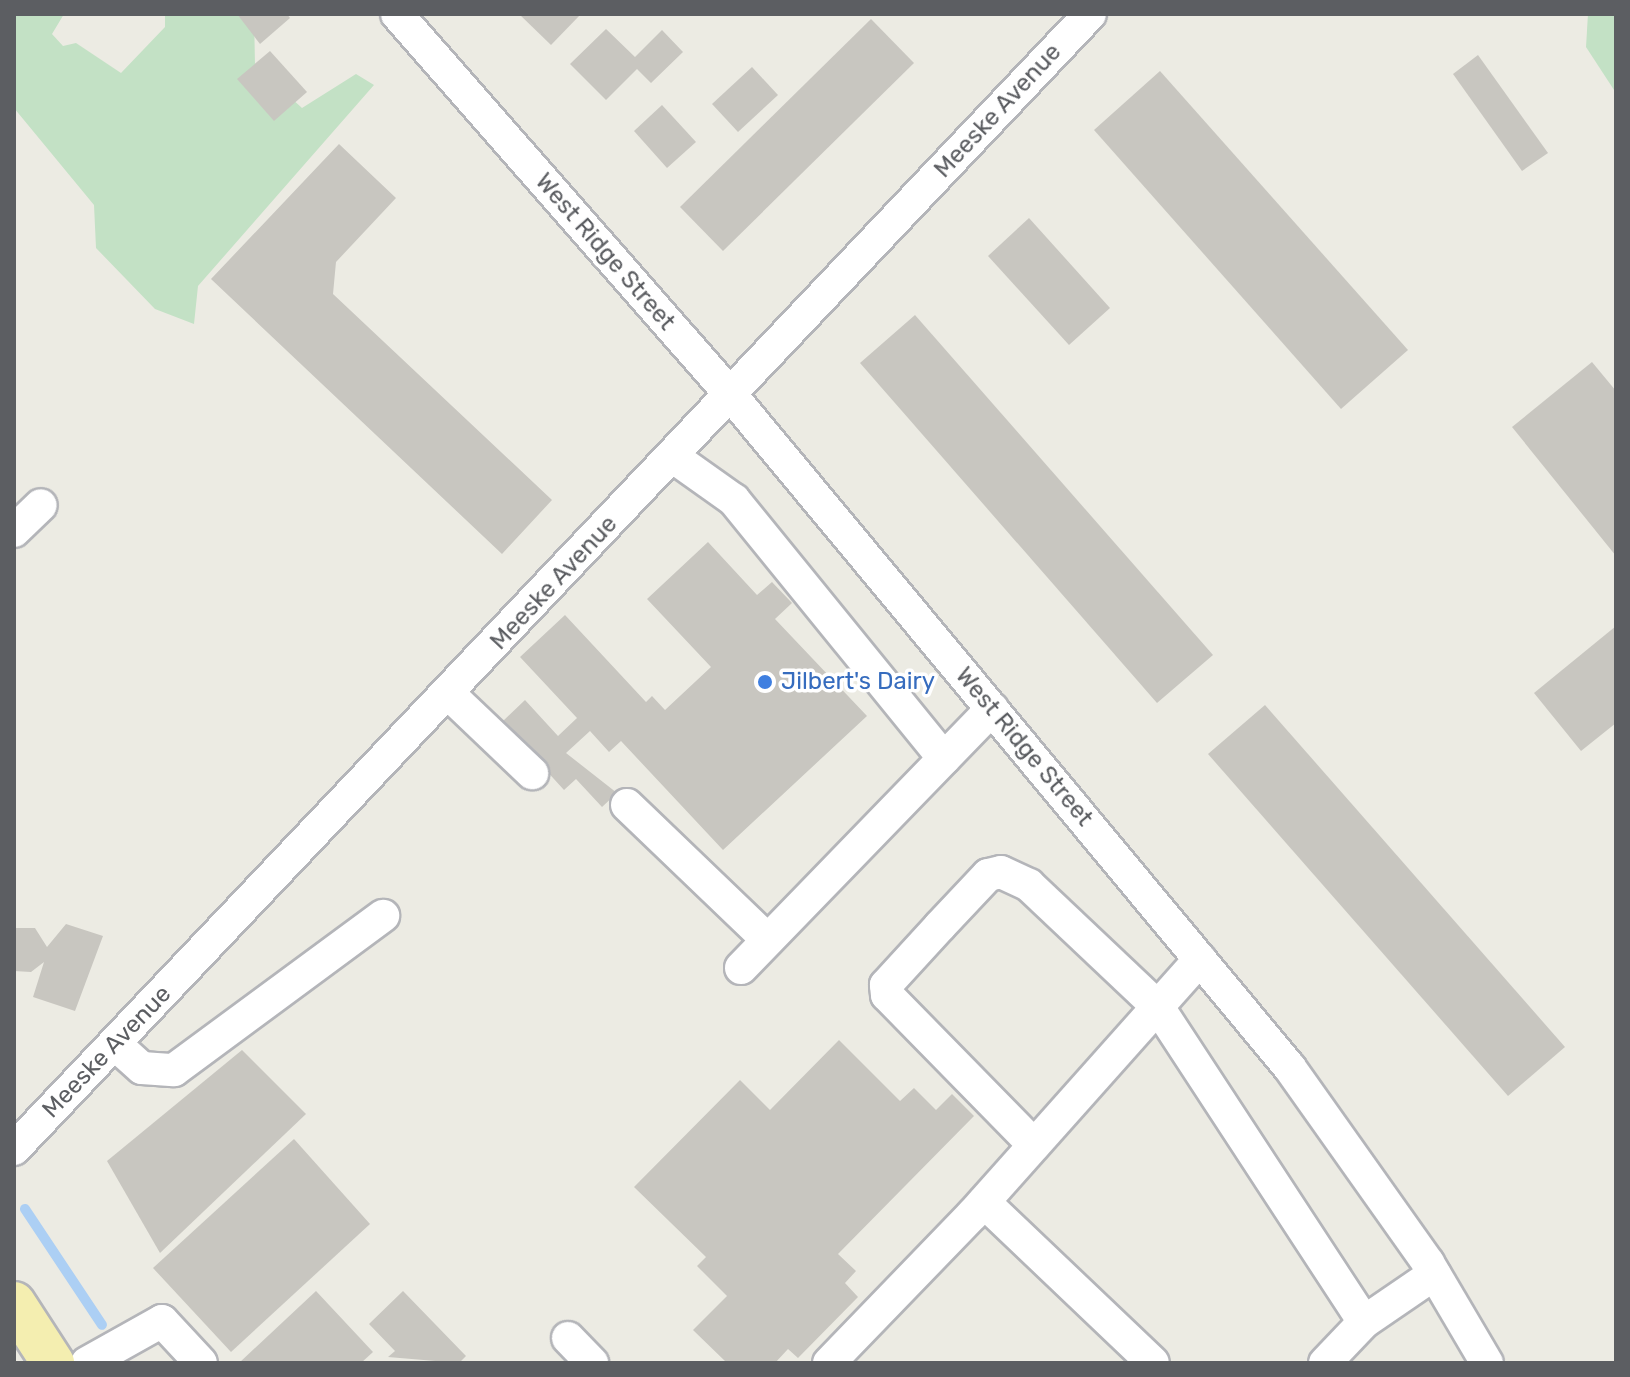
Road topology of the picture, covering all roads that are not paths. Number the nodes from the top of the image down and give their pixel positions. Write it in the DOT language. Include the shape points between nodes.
graph roads {
  1 [pos="397,14"];
  2 [pos="1090,14"];
  3 [pos="730,394"];
  4 [pos="672,456"];
  5 [pos="41,505"];
  6 [pos="14,531"];
  7 [pos="449,694"];
  8 [pos="992,709"];
  9 [pos="944,758"];
  10 [pos="532,773"];
  11 [pos="627,805"];
  12 [pos="383,916"];
  13 [pos="768,940"];
  14 [pos="1200,959"];
  15 [pos="741,968"];
  16 [pos="1158,1007"];
  17 [pos="115,1044"];
  18 [pos="1034,1145"];
  19 [pos="14,1149"];
  20 [pos="984,1202"];
  21 [pos="1434,1274"];
  22 [pos="14,1303"];
  23 [pos="1364,1322"];
  24 [pos="14,1335"];
  25 [pos="568,1338"];
  26 [pos="46,1363"];
  27 [pos="53,1363"];
  28 [pos="87,1363"];
  29 [pos="201,1363"];
  30 [pos="592,1363"];
  31 [pos="829,1363"];
  32 [pos="1153,1363"];
  33 [pos="1325,1363"];
  34 [pos="1487,1363"];
  1 -- 3 [label="street, West Ridge Street"];
  2 -- 3 [label="street, Meeske Avenue"];
  3 -- 4 [label="street, Meeske Avenue"];
  3 -- 8 [label="street, West Ridge Street"];
  4 -- 7 [label="street, Meeske Avenue"];
  4 -- 9 [label="street" via="734,500"];
  5 -- 6 [label="street"];
  7 -- 10 [label="street"];
  7 -- 17 [label="street, Meeske Avenue"];
  8 -- 9 [label="street"];
  8 -- 14 [label="street, West Ridge Street"];
  9 -- 13 [label="street"];
  11 -- 13 [label="street"];
  12 -- 17 [label="street" via="174,1070 142,1068"];
  13 -- 15 [label="street"];
  14 -- 16 [label="street"];
  14 -- 21 [label="street, West Ridge Street" via="1290,1068"];
  16 -- 18 [label="street"];
  16 -- 18 [label="street" via="1014,873 988,875 892,977 886,985 894,1010"];
  16 -- 23 [label="street"];
  17 -- 19 [label="street, Meeske Avenue"];
  18 -- 20 [label="street"];
  20 -- 31 [label="street"];
  20 -- 32 [label="street"];
  21 -- 23 [label="street"];
  21 -- 34 [label="street, West Ridge Street"];
  22 -- 27 [label="main road"];
  23 -- 33 [label="street"];
  24 -- 26 [label="main road"];
  25 -- 30 [label="street"];
  28 -- 29 [label="street" via="162,1321"];
}
